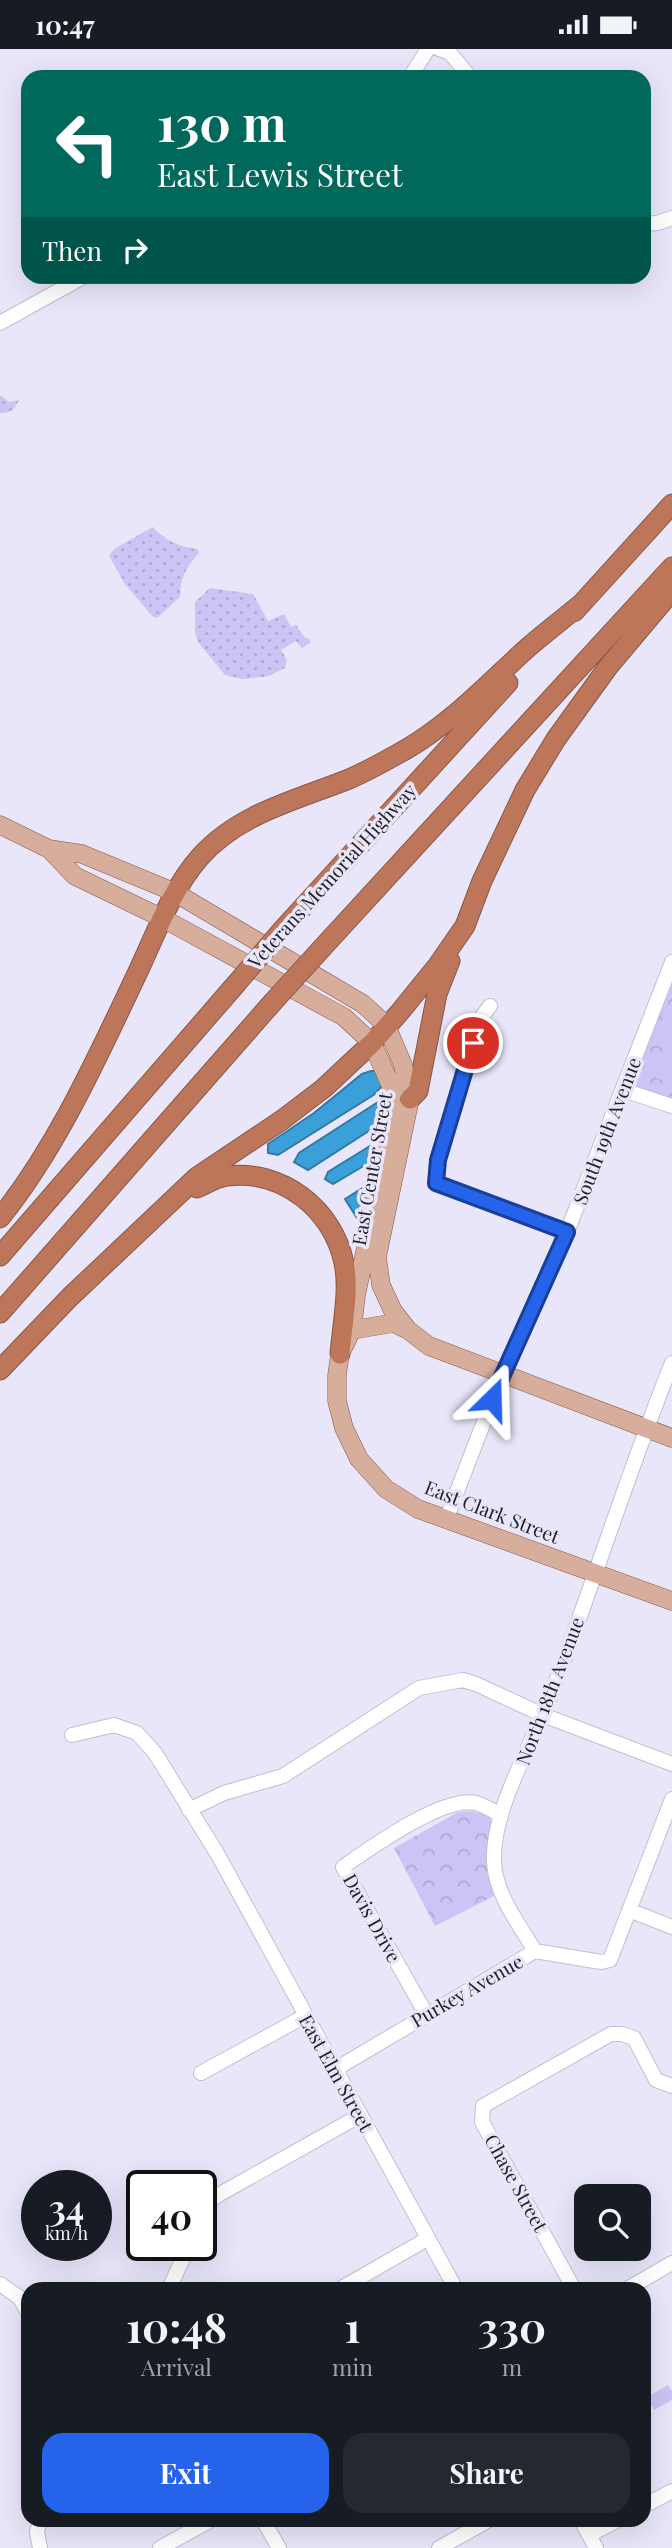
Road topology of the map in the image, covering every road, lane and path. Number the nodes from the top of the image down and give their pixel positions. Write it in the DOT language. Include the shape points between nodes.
graph roads {
  1 [pos="428,49"];
  2 [pos="439,49"];
  3 [pos="414,70"];
  4 [pos="464,70"];
  5 [pos="672,218"];
  6 [pos="651,223"];
  7 [pos="70,284"];
  8 [pos="0,323"];
  9 [pos="672,504"];
  10 [pos="672,568"];
  11 [pos="672,590"];
  12 [pos="581,604"];
  13 [pos="0,825"];
  14 [pos="48,849"];
  15 [pos="174,892"];
  16 [pos="164,919"];
  17 [pos="466,926"];
  18 [pos="672,962"];
  19 [pos="490,1006"];
  20 [pos="386,1025"];
  21 [pos="372,1043"];
  22 [pos="623,1090"];
  23 [pos="410,1099"];
  24 [pos="672,1106"];
  25 [pos="172,1202"];
  26 [pos="0,1218"];
  27 [pos="567,1232"];
  28 [pos="0,1256"];
  29 [pos="0,1314"];
  30 [pos="408,1330"];
  31 [pos="352,1331"];
  32 [pos="340,1354"];
  33 [pos="672,1363"];
  34 [pos="0,1370"];
  35 [pos="502,1375"];
  36 [pos="646,1428"];
  37 [pos="672,1438"];
  38 [pos="446,1520"];
  39 [pos="595,1573"];
  40 [pos="672,1601"];
  41 [pos="543,1715"];
  42 [pos="72,1735"];
  43 [pos="672,1764"];
  44 [pos="672,1800"];
  45 [pos="189,1810"];
  46 [pos="501,1815"];
  47 [pos="629,1910"];
  48 [pos="672,1927"];
  49 [pos="535,1951"];
  50 [pos="426,2014"];
  51 [pos="304,2016"];
  52 [pos="334,2070"];
  53 [pos="201,2073"];
  54 [pos="672,2086"];
  55 [pos="359,2116"];
  56 [pos="217,2195"];
  57 [pos="427,2239"];
  58 [pos="182,2261"];
  59 [pos="672,2263"];
  60 [pos="172,2282"];
  61 [pos="352,2282"];
  62 [pos="452,2282"];
  63 [pos="571,2282"];
  64 [pos="639,2282"];
  65 [pos="0,2284"];
  66 [pos="21,2300"];
  67 [pos="672,2491"];
  68 [pos="651,2502"];
  69 [pos="38,2527"];
  70 [pos="198,2527"];
  71 [pos="267,2527"];
  72 [pos="476,2527"];
  73 [pos="610,2527"];
  74 [pos="593,2542"];
  75 [pos="40,2548"];
  76 [pos="160,2548"];
  77 [pos="279,2548"];
  78 [pos="439,2548"];
  1 -- 3 [label="street"];
  2 -- 4 [label="street" via="450,53"];
  5 -- 6 [label="street"];
  7 -- 8 [label="street"];
  9 -- 12 [label="highway, Veterans Memorial Highway"];
  10 -- 29 [label="highway, Veterans Memorial Highway, bridge" via="272,1003"];
  11 -- 17 [label="highway" via="608,667 544,759 482,881"];
  12 -- 15 [label="highway" via="449,719 407,749 351,778 262,812 218,839"];
  12 -- 28 [label="highway, Veterans Memorial Highway, bridge" via="283,929"];
  13 -- 14 [label="main road, East Center Street"];
  14 -- 15 [label="main road, East Center Street" via="82,854"];
  14 -- 16 [label="main road, East Center Street" via="75,876"];
  15 -- 16 [label="highway"];
  15 -- 20 [label="main road, East Center Street" via="348,993"];
  16 -- 21 [label="main road, East Center Street" via="344,1017"];
  16 -- 26 [label="highway" via="73,1105"];
  17 -- 20 [label="highway"];
  17 -- 23 [label="highway" via="437,993 418,1091"];
  18 -- 22 [label="street, South 19th Avenue"];
  19 -- 27 [label="street" via="480,1019 438,1160 436,1183"];
  20 -- 21 [label="highway"];
  20 -- 23 [label="main road, East Center Street" via="403,1065"];
  21 -- 25 [label="highway" via="324,1088 197,1177"];
  21 -- 31 [label="main road, East Center Street" via="391,1086 391,1125"];
  22 -- 24 [label="street"];
  22 -- 27 [label="street, South 19th Avenue"];
  23 -- 30 [label="main road, East Center Street" via="377,1257 386,1298"];
  25 -- 32 [label="highway" via="225,1176 273,1180 304,1198 334,1234 345,1264"];
  25 -- 34 [label="highway"];
  27 -- 35 [label="street, South 19th Avenue"];
  30 -- 31 [label="main road" via="394,1323"];
  30 -- 35 [label="main road, East Center Street" via="429,1346"];
  31 -- 32 [label="main road, East Clark Street"];
  32 -- 38 [label="main road, East Clark Street" via="337,1401 359,1459 386,1489"];
  33 -- 36 [label="street, North 18th Avenue"];
  35 -- 36 [label="main road, East Center Street"];
  35 -- 38 [label="street, South 19th Avenue"];
  36 -- 37 [label="main road, East Center Street"];
  36 -- 39 [label="street, North 18th Avenue"];
  38 -- 39 [label="main road, East Clark Street"];
  39 -- 40 [label="main road, East Clark Street"];
  39 -- 41 [label="street, North 18th Avenue"];
  41 -- 43 [label="street"];
  41 -- 45 [label="street" via="463,1681 419,1688 283,1776 224,1793"];
  41 -- 46 [label="street, North 18th Avenue"];
  42 -- 45 [label="street, East Elm Street" via="114,1725 137,1733"];
  44 -- 47 [label="street"];
  45 -- 51 [label="street, East Elm Street"];
  46 -- 49 [label="street, North 18th Avenue" via="493,1859 496,1880"];
  46 -- 50 [label="street, Davis Drive" via="475,1802 454,1803 343,1867"];
  47 -- 48 [label="street"];
  47 -- 49 [label="street, Purkey Avenue" via="610,1961"];
  49 -- 50 [label="street, Purkey Avenue"];
  50 -- 52 [label="street, Purkey Avenue"];
  51 -- 52 [label="street, East Elm Street"];
  51 -- 53 [label="street"];
  52 -- 55 [label="street, East Elm Street"];
  54 -- 63 [label="street, Chase Street" via="656,2080 634,2038 611,2034 483,2106 482,2122"];
  55 -- 56 [label="street"];
  55 -- 57 [label="street, East Elm Street"];
  57 -- 61 [label="street"];
  57 -- 62 [label="street, East Elm Street"];
  58 -- 60 [label="street"];
  59 -- 64 [label="street"];
  65 -- 66 [label="street"];
  67 -- 68 [label="street"];
  69 -- 75 [label="street"];
  70 -- 76 [label="street"];
  71 -- 77 [label="street"];
  72 -- 78 [label="street"];
  73 -- 74 [label="street"];
}
